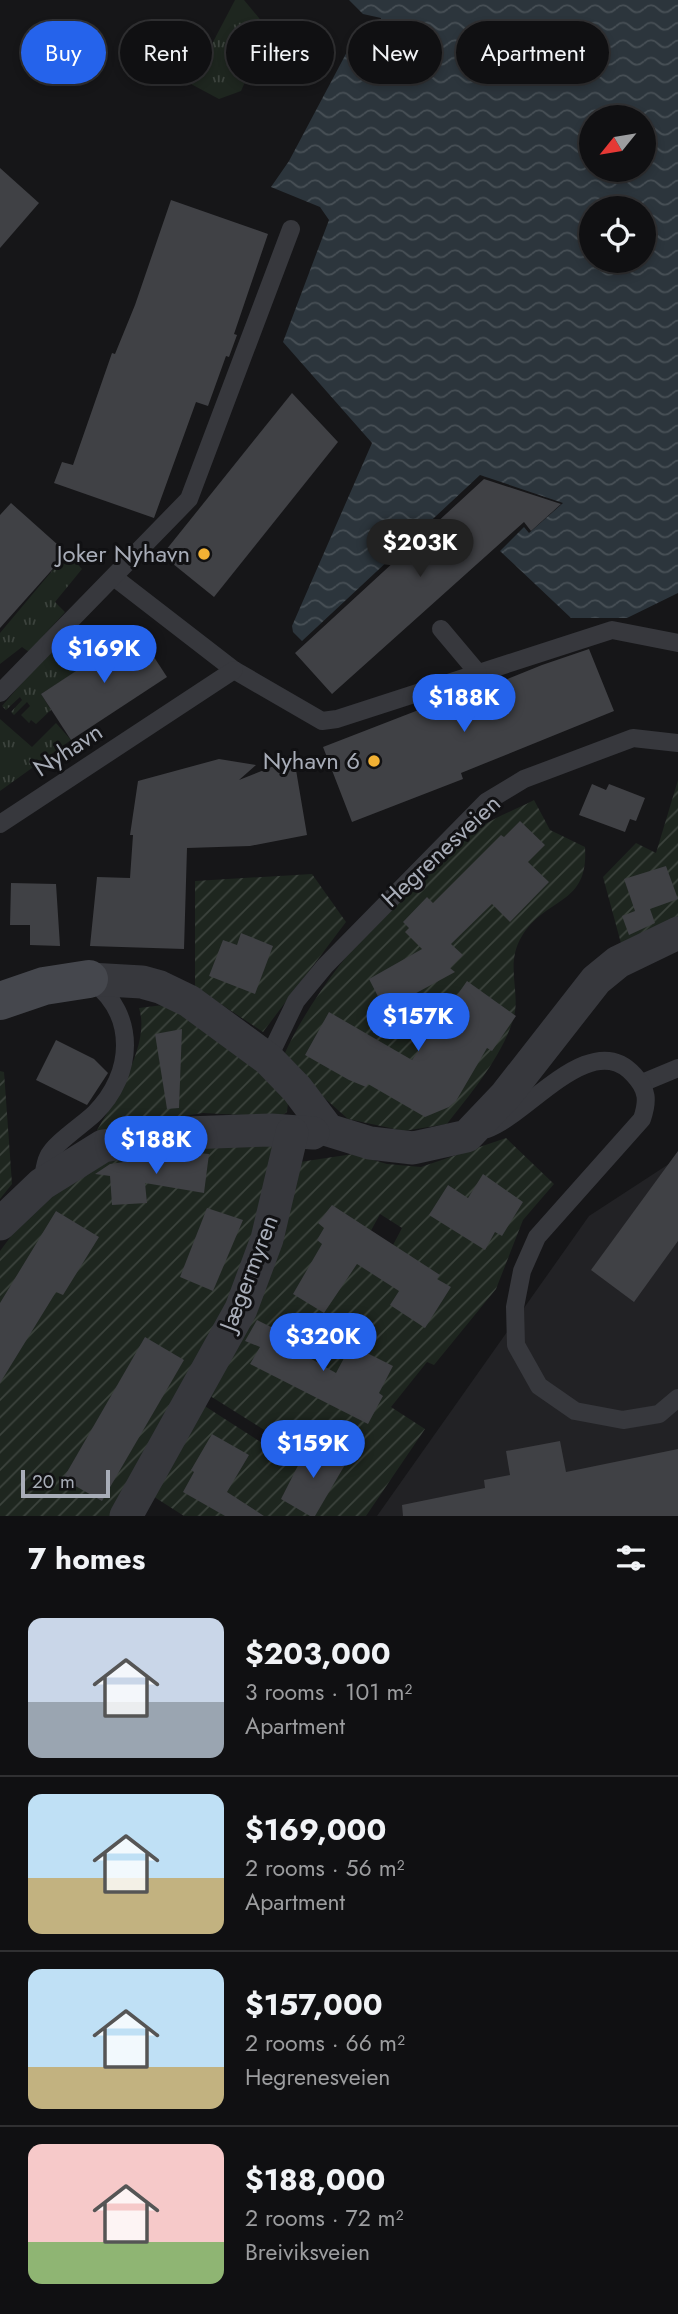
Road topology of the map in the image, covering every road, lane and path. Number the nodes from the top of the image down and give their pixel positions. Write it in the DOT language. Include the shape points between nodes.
graph roads {
  1 [pos="290,229"];
  2 [pos="115,578"];
  3 [pos="441,629"];
  4 [pos="678,643"];
  5 [pos="234,670"];
  6 [pos="478,673"];
  7 [pos="0,692"];
  8 [pos="678,743"];
  9 [pos="0,824"];
  10 [pos="678,933"];
  11 [pos="89,979"];
  12 [pos="0,1001"];
  13 [pos="268,1059"];
  14 [pos="678,1068"];
  15 [pos="642,1083"];
  16 [pos="328,1130"];
  17 [pos="292,1133"];
  18 [pos="467,1136"];
  19 [pos="42,1184"];
  20 [pos="0,1224"];
  21 [pos="678,1398"];
  22 [pos="126,1516"];
  1 -- 2 [label="lane" via="188,499"];
  2 -- 5 [label="lane"];
  2 -- 7 [label="lane"];
  3 -- 6 [label="lane"];
  4 -- 6 [label="lane" via="612,630"];
  5 -- 6 [label="lane" via="322,720"];
  5 -- 9 [label="lane, Nyhavn"];
  8 -- 13 [label="lane, Hegrenesveien" via="633,738 524,779 486,802 325,966 296,1002"];
  10 -- 18 [label="street" via="618,962 596,980 506,1095"];
  11 -- 12 [label="street" via="44,986"];
  11 -- 13 [label="street" via="160,987 189,1001"];
  11 -- 19 [label="lane" via="117,1008 124,1026 125,1052 106,1099 48,1155"];
  13 -- 16 [label="street" via="298,1089"];
  14 -- 15 [label="lane"];
  15 -- 18 [label="lane" via="629,1069 609,1059 590,1061 491,1128"];
  15 -- 21 [label="lane" via="648,1100 642,1119 537,1237 522,1271 515,1307 516,1345 539,1386 575,1410 623,1420 659,1414"];
  16 -- 17 [label="street"];
  16 -- 18 [label="street" via="370,1143 413,1148"];
  17 -- 19 [label="street" via="187,1133 103,1146"];
  17 -- 22 [label="street, Jægermyren" via="267,1239 241,1309"];
  19 -- 20 [label="street"];
}
